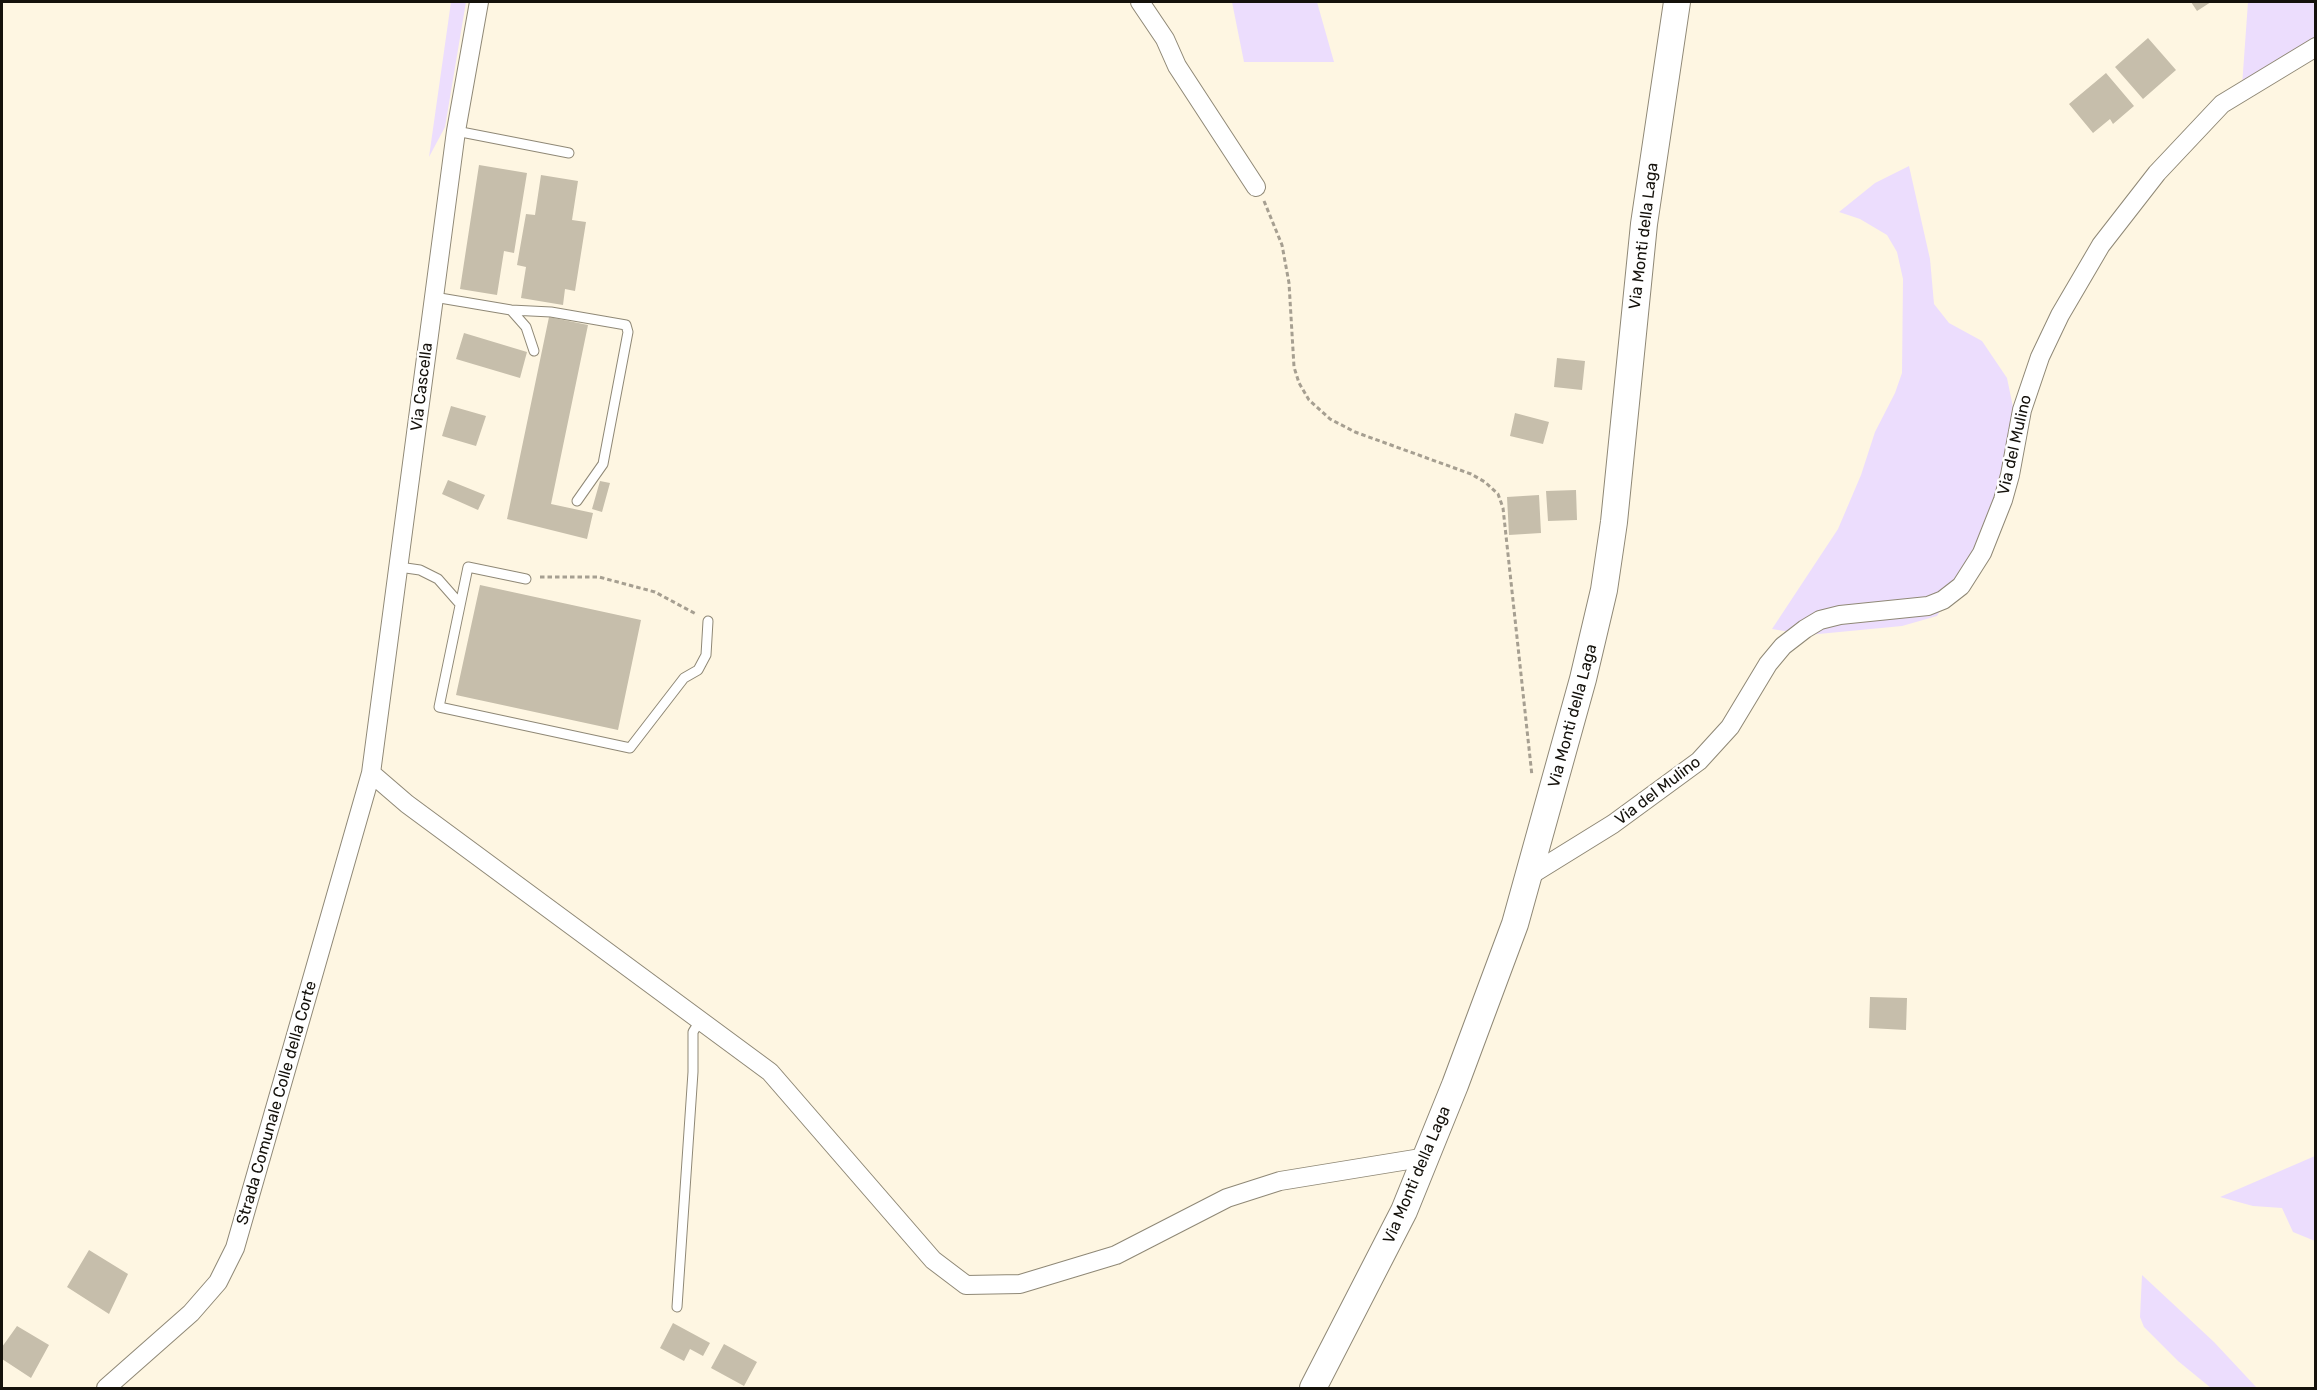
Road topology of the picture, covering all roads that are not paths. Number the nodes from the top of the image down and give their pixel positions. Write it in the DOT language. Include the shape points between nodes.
graph roads {
  1 [pos="479,2"];
  2 [pos="1140,2"];
  3 [pos="1677,2"];
  4 [pos="2316,47"];
  5 [pos="456,130"];
  6 [pos="569,153"];
  7 [pos="1256,187"];
  8 [pos="434,297"];
  9 [pos="511,310"];
  10 [pos="534,351"];
  11 [pos="576,501"];
  12 [pos="399,567"];
  13 [pos="526,579"];
  14 [pos="460,604"];
  15 [pos="708,621"];
  16 [pos="371,773"];
  17 [pos="1529,876"];
  18 [pos="701,1019"];
  19 [pos="1427,1157"];
  20 [pos="677,1307"];
  21 [pos="106,1389"];
  22 [pos="1313,1389"];
  1 -- 5 [label="street, Via Cascella"];
  2 -- 7 [label="street"];
  3 -- 17 [label="street, Via Monti della Laga" via="1647,198 1604,590"];
  4 -- 17 [label="street, Via del Mulino" via="2222,104 2157,173 2101,245 2040,357 2022,410 2003,500 1982,553 1958,590 1928,606 1840,615 1805,629 1768,664 1730,727 1700,760 1608,828"];
  5 -- 6 [label="lane"];
  5 -- 8 [label="street, Via Cascella"];
  8 -- 9 [label="lane"];
  8 -- 12 [label="street, Via Cascella"];
  9 -- 10 [label="lane" via="526,327"];
  9 -- 11 [label="lane" via="551,312 626,325 628,332 603,464"];
  12 -- 14 [label="lane" via="420,570 438,579"];
  12 -- 16 [label="street, Via Cascella"];
  13 -- 14 [label="lane" via="468,567"];
  14 -- 15 [label="lane" via="439,706 630,748 684,678 698,670 706,655"];
  16 -- 18 [label="street" via="407,804"];
  16 -- 21 [label="street, Strada Comunale Colle della Corte" via="235,1248 218,1282 191,1313"];
  17 -- 19 [label="street, Via Monti della Laga" via="1507,946"];
  18 -- 19 [label="street" via="770,1072 933,1260 966,1285 1020,1284 1116,1255 1227,1198 1280,1181"];
  18 -- 20 [label="lane" via="693,1032"];
  19 -- 22 [label="street, Via Monti della Laga" via="1395,1230"];
}
